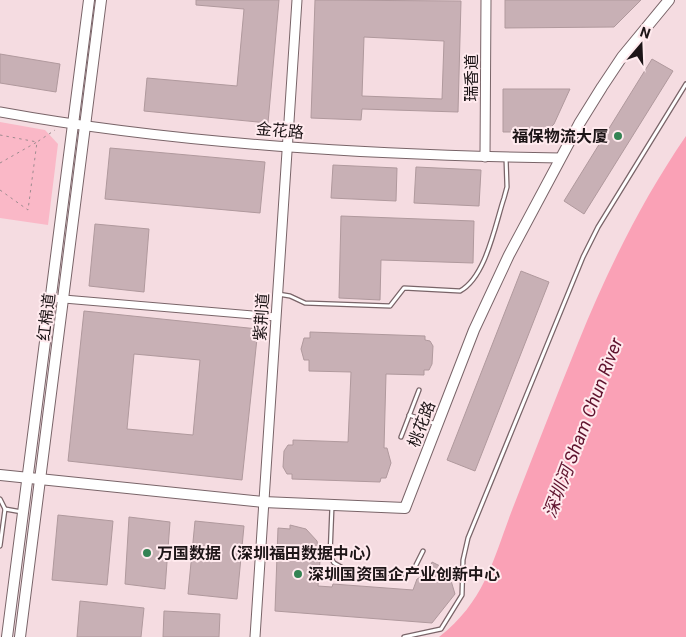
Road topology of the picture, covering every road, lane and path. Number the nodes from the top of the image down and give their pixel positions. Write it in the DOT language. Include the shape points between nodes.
graph roads {
  1 [pos="89,0"];
  2 [pos="101,0"];
  3 [pos="297,0"];
  4 [pos="486,0"];
  5 [pos="669,0"];
  6 [pos="686,84"];
  7 [pos="0,112"];
  8 [pos="74,125"];
  9 [pos="0,135"];
  10 [pos="37,142"];
  11 [pos="288,146"];
  12 [pos="485,157"];
  13 [pos="506,157"];
  14 [pos="560,158"];
  15 [pos="0,162"];
  16 [pos="0,190"];
  17 [pos="277,293"];
  18 [pos="52,298"];
  19 [pos="63,300"];
  20 [pos="276,317"];
  21 [pos="419,390"];
  22 [pos="409,415"];
  23 [pos="436,425"];
  24 [pos="401,437"];
  25 [pos="0,474"];
  26 [pos="29,479"];
  27 [pos="40,480"];
  28 [pos="0,499"];
  29 [pos="263,502"];
  30 [pos="332,505"];
  31 [pos="5,509"];
  32 [pos="24,512"];
  33 [pos="0,546"];
  34 [pos="423,551"];
  35 [pos="7,637"];
  36 [pos="20,637"];
  37 [pos="255,637"];
  38 [pos="404,637"];
  1 -- 8 [label="main road, 红棉道"];
  2 -- 8 [label="main road, 红棉道"];
  3 -- 11 [label="street, 紫荆道"];
  4 -- 12 [label="street, 瑞香道"];
  5 -- 14 [label="main road, 桃花路" via="622,57"];
  6 -- 38 [label="lane" via="583,257 468,538 463,560 462,595 441,629"];
  7 -- 8 [label="street, 金花路"];
  8 -- 10 [label="path"];
  8 -- 11 [label="street, 金花路"];
  8 -- 18 [label="main road, 红棉道"];
  8 -- 19 [label="main road, 红棉道"];
  9 -- 10 [label="path"];
  10 -- 15 [label="path"];
  10 -- 16 [label="path" via="28,210"];
  11 -- 12 [label="street, 金花路"];
  11 -- 17 [label="street, 紫荆道"];
  12 -- 13 [label="street, 金花路"];
  13 -- 14 [label="street, 金花路"];
  13 -- 17 [label="lane" via="504,198 481,266 475,279 465,288 404,288 390,306 305,303"];
  14 -- 23 [label="main road, 桃花路" via="492,291"];
  17 -- 20 [label="street, 紫荆道"];
  18 -- 19 [label="street"];
  18 -- 26 [label="main road, 红棉道"];
  19 -- 20 [label="street"];
  19 -- 27 [label="main road, 红棉道"];
  20 -- 29 [label="street, 紫荆道"];
  21 -- 22 [label="lane"];
  22 -- 23 [label="lane"];
  22 -- 24 [label="lane"];
  23 -- 30 [label="main road, 桃花路" via="405,508"];
  25 -- 26 [label="main road, 桃花路"];
  26 -- 27 [label="main road, 桃花路"];
  26 -- 32 [label="main road, 红棉道"];
  27 -- 29 [label="main road, 桃花路"];
  27 -- 36 [label="main road, 红棉道"];
  28 -- 31 [label="lane"];
  29 -- 30 [label="main road, 桃花路"];
  29 -- 37 [label="street, 紫荆道"];
  30 -- 34 [label="lane" via="330,556 341,568 403,574 414,571"];
  31 -- 32 [label="lane"];
  31 -- 33 [label="lane"];
  32 -- 35 [label="main road, 红棉道"];
}
